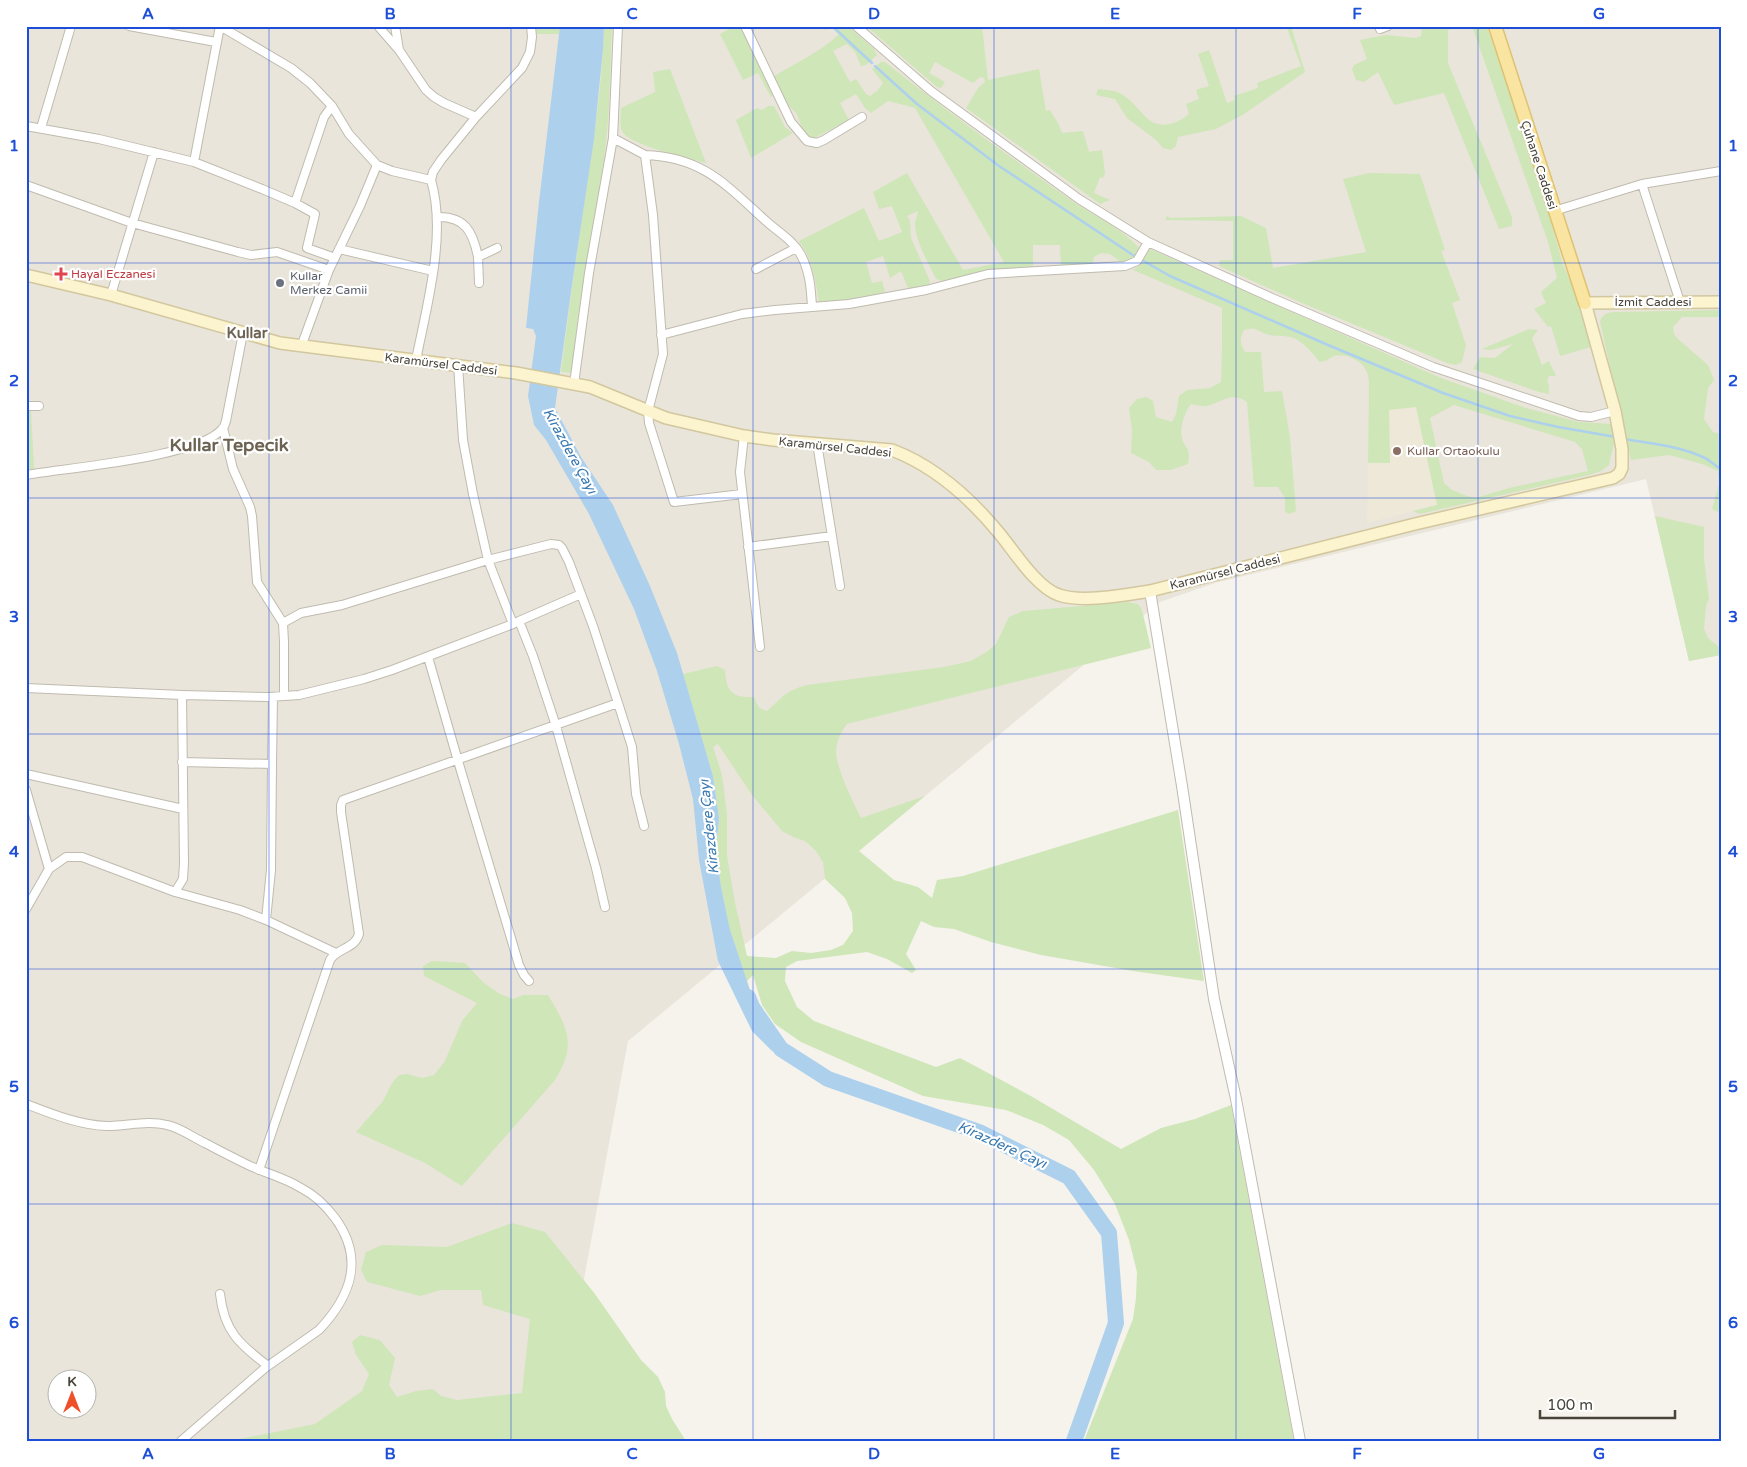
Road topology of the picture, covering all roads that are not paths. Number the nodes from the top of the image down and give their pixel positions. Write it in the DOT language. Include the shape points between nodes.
graph roads {
  1 [pos="71,26"];
  2 [pos="128,26"];
  3 [pos="220,26"];
  4 [pos="378,26"];
  5 [pos="395,26"];
  6 [pos="531,26"];
  7 [pos="618,26"];
  8 [pos="744,26"];
  9 [pos="856,26"];
  10 [pos="1495,26"];
  11 [pos="216,42"];
  12 [pos="399,50"];
  13 [pos="332,106"];
  14 [pos="476,117"];
  15 [pos="862,117"];
  16 [pos="26,126"];
  17 [pos="41,128"];
  18 [pos="612,138"];
  19 [pos="154,152"];
  20 [pos="645,155"];
  21 [pos="194,162"];
  22 [pos="377,165"];
  23 [pos="1721,171"];
  24 [pos="431,180"];
  25 [pos="1642,184"];
  26 [pos="26,185"];
  27 [pos="295,203"];
  28 [pos="1554,211"];
  29 [pos="437,217"];
  30 [pos="132,223"];
  31 [pos="1148,242"];
  32 [pos="497,248"];
  33 [pos="796,248"];
  34 [pos="339,249"];
  35 [pos="478,257"];
  36 [pos="335,258"];
  37 [pos="756,268"];
  38 [pos="329,270"];
  39 [pos="433,271"];
  40 [pos="26,275"];
  41 [pos="479,283"];
  42 [pos="111,295"];
  43 [pos="1680,302"];
  44 [pos="1721,302"];
  45 [pos="1585,303"];
  46 [pos="812,307"];
  47 [pos="243,334"];
  48 [pos="661,335"];
  49 [pos="301,347"];
  50 [pos="416,360"];
  51 [pos="458,365"];
  52 [pos="574,384"];
  53 [pos="26,406"];
  54 [pos="39,406"];
  55 [pos="648,411"];
  56 [pos="1616,417"];
  57 [pos="223,428"];
  58 [pos="744,436"];
  59 [pos="816,444"];
  60 [pos="26,475"];
  61 [pos="742,494"];
  62 [pos="832,536"];
  63 [pos="748,547"];
  64 [pos="488,560"];
  65 [pos="840,586"];
  66 [pos="1150,591"];
  67 [pos="581,594"];
  68 [pos="516,622"];
  69 [pos="283,623"];
  70 [pos="760,646"];
  71 [pos="428,657"];
  72 [pos="26,688"];
  73 [pos="182,695"];
  74 [pos="284,696"];
  75 [pos="272,697"];
  76 [pos="618,703"];
  77 [pos="556,726"];
  78 [pos="458,761"];
  79 [pos="182,762"];
  80 [pos="272,764"];
  81 [pos="26,774"];
  82 [pos="26,790"];
  83 [pos="183,809"];
  84 [pos="644,826"];
  85 [pos="49,869"];
  86 [pos="175,892"];
  87 [pos="605,907"];
  88 [pos="26,910"];
  89 [pos="266,920"];
  90 [pos="336,953"];
  91 [pos="529,982"];
  92 [pos="26,1104"];
  93 [pos="259,1170"];
  94 [pos="220,1294"];
  95 [pos="268,1366"];
  96 [pos="181,1441"];
  97 [pos="1300,1441"];
  1 -- 17 [label="street"];
  2 -- 11 [label="street"];
  3 -- 11 [label="street"];
  3 -- 13 [label="street" via="290,68"];
  4 -- 12 [label="street"];
  5 -- 12 [label="street"];
  6 -- 14 [label="street" via="532,44 522,68"];
  7 -- 18 [label="street"];
  8 -- 15 [label="street" via="791,122 806,141 824,140"];
  9 -- 31 [label="street" via="931,91 1080,199"];
  10 -- 28 [label="main road, Çuhane Caddesi"];
  11 -- 21 [label="street"];
  12 -- 14 [label="street" via="434,97"];
  13 -- 22 [label="street" via="349,134"];
  13 -- 27 [label="street" via="324,117"];
  14 -- 24 [label="street" via="433,172"];
  16 -- 17 [label="street"];
  17 -- 19 [label="street"];
  18 -- 20 [label="street"];
  18 -- 52 [label="street"];
  19 -- 21 [label="street"];
  19 -- 30 [label="street"];
  20 -- 33 [label="street" via="667,157 710,173"];
  20 -- 48 [label="street" via="653,215"];
  21 -- 27 [label="street"];
  22 -- 24 [label="street"];
  22 -- 34 [label="street"];
  23 -- 25 [label="street"];
  24 -- 29 [label="street" via="436,195"];
  25 -- 28 [label="street"];
  25 -- 43 [label="street"];
  26 -- 30 [label="street"];
  27 -- 36 [label="street" via="316,214 306,248"];
  28 -- 45 [label="main road, Çuhane Caddesi"];
  29 -- 35 [label="street" via="453,218 465,225"];
  29 -- 39 [label="street"];
  30 -- 38 [label="street" via="251,255 277,252"];
  30 -- 42 [label="street"];
  31 -- 46 [label="street" via="1132,264 988,274 926,290"];
  31 -- 56 [label="street" via="1433,367 1579,416"];
  32 -- 35 [label="street"];
  33 -- 37 [label="street"];
  33 -- 46 [label="street" via="808,272"];
  34 -- 36 [label="street"];
  34 -- 39 [label="street"];
  35 -- 41 [label="street"];
  36 -- 38 [label="street"];
  38 -- 49 [label="street"];
  39 -- 50 [label="street"];
  40 -- 42 [label="main road, Karamürsel Caddesi"];
  42 -- 47 [label="main road, Karamürsel Caddesi"];
  43 -- 44 [label="main road, İzmit Caddesi"];
  43 -- 45 [label="main road, İzmit Caddesi"];
  45 -- 56 [label="main road, Karamürsel Caddesi"];
  46 -- 48 [label="street" via="742,314"];
  47 -- 49 [label="main road, Karamürsel Caddesi"];
  47 -- 57 [label="street"];
  48 -- 55 [label="street" via="662,360"];
  49 -- 50 [label="main road, Karamürsel Caddesi"];
  50 -- 51 [label="main road, Karamürsel Caddesi"];
  51 -- 52 [label="main road, Karamürsel Caddesi"];
  51 -- 64 [label="street" via="463,440"];
  52 -- 55 [label="main road, Karamürsel Caddesi"];
  53 -- 54 [label="street"];
  55 -- 58 [label="main road, Karamürsel Caddesi" via="684,423"];
  55 -- 61 [label="street" via="674,502"];
  56 -- 66 [label="main road, Karamürsel Caddesi" via="1622,468 1619,474 1605,481 1416,524"];
  57 -- 60 [label="street" via="201,442 159,454"];
  57 -- 69 [label="street" via="233,469 252,516 257,582"];
  58 -- 59 [label="main road, Karamürsel Caddesi"];
  58 -- 61 [label="street" via="740,461"];
  59 -- 62 [label="street"];
  59 -- 66 [label="main road, Karamürsel Caddesi" via="892,450 920,464 977,510 1050,592 1074,597"];
  61 -- 63 [label="street"];
  62 -- 63 [label="street"];
  62 -- 65 [label="street"];
  63 -- 70 [label="street"];
  64 -- 67 [label="street" via="558,545"];
  64 -- 68 [label="street"];
  64 -- 69 [label="street" via="342,605 301,614"];
  66 -- 97 [label="street" via="1214,999"];
  67 -- 68 [label="street"];
  67 -- 76 [label="street"];
  68 -- 71 [label="street"];
  68 -- 77 [label="street" via="533,656"];
  69 -- 74 [label="street"];
  71 -- 74 [label="street" via="364,679"];
  71 -- 78 [label="street"];
  72 -- 73 [label="street"];
  73 -- 75 [label="street"];
  73 -- 79 [label="street"];
  74 -- 75 [label="street"];
  75 -- 80 [label="street"];
  76 -- 77 [label="street"];
  76 -- 84 [label="street" via="632,747 636,794"];
  77 -- 78 [label="street"];
  77 -- 87 [label="street"];
  78 -- 90 [label="street" via="342,802 359,934 354,944"];
  78 -- 91 [label="street" via="520,965"];
  79 -- 80 [label="street"];
  79 -- 83 [label="street"];
  80 -- 89 [label="street" via="271,880"];
  81 -- 83 [label="street"];
  82 -- 85 [label="street"];
  83 -- 86 [label="street" via="184,873"];
  85 -- 86 [label="street" via="66,856 82,857"];
  85 -- 88 [label="street"];
  86 -- 89 [label="street"];
  89 -- 90 [label="street"];
  90 -- 93 [label="street" via="330,960"];
  92 -- 93 [label="street" via="90,1124 166,1124"];
  93 -- 95 [label="street" via="292,1182 321,1202 342,1229 352,1257 349,1283 326,1323"];
  94 -- 95 [label="street" via="222,1313 234,1336"];
  95 -- 96 [label="street"];
}
